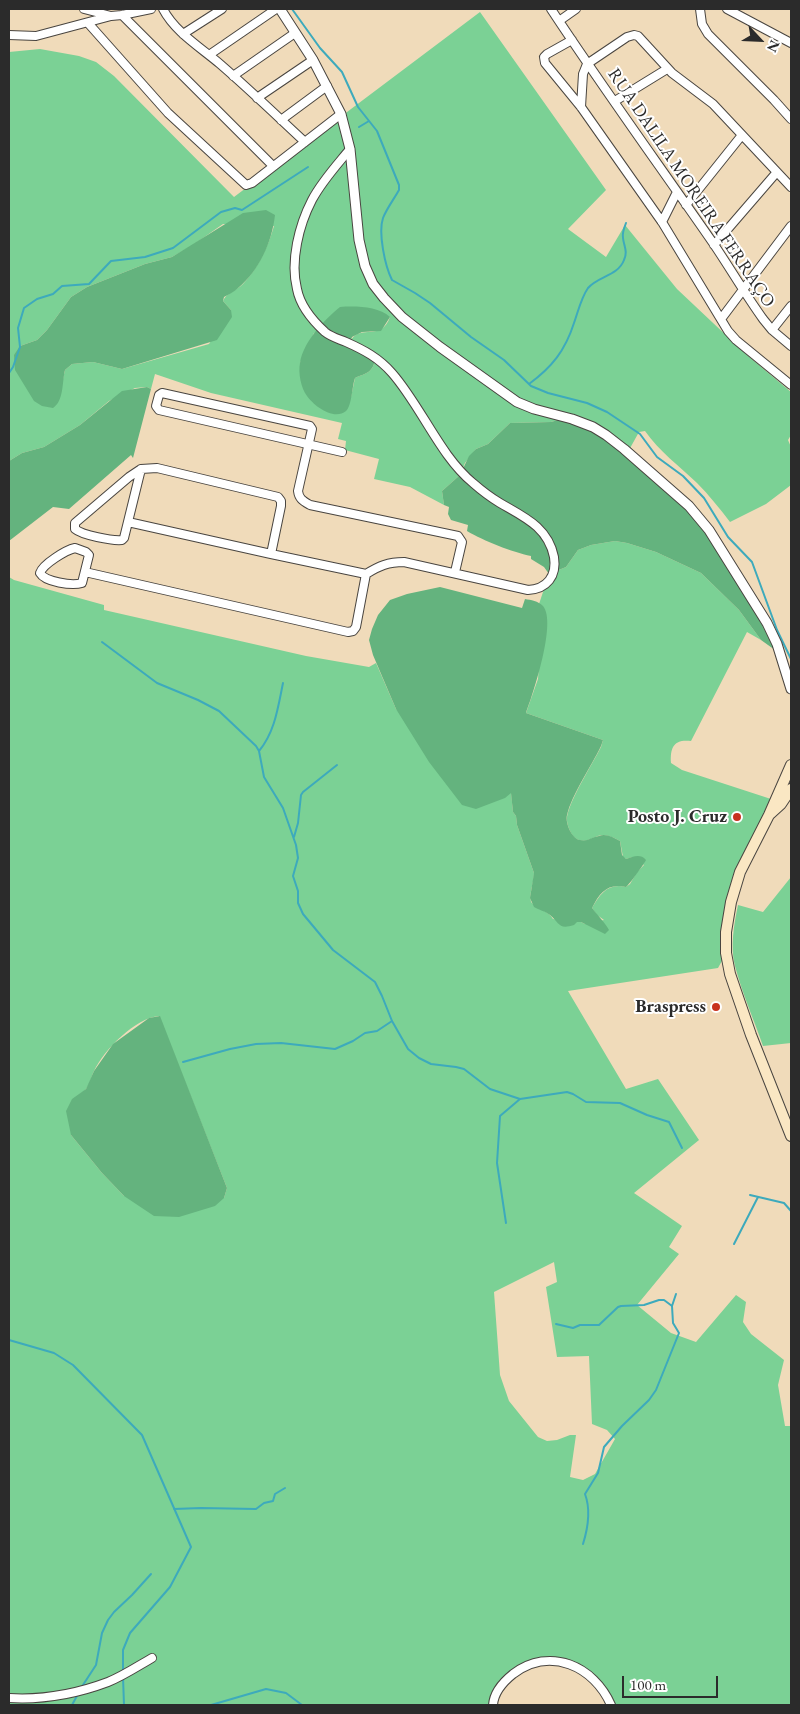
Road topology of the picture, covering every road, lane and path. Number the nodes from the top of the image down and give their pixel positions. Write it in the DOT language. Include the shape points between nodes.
graph roads {
  1 [pos="84,9"];
  2 [pos="151,9"];
  3 [pos="163,9"];
  4 [pos="222,9"];
  5 [pos="276,9"];
  6 [pos="280,9"];
  7 [pos="551,9"];
  8 [pos="576,9"];
  9 [pos="700,9"];
  10 [pos="727,9"];
  11 [pos="122,15"];
  12 [pos="111,16"];
  13 [pos="559,21"];
  14 [pos="88,24"];
  15 [pos="296,33"];
  16 [pos="183,34"];
  17 [pos="9,35"];
  18 [pos="572,40"];
  19 [pos="791,43"];
  20 [pos="209,55"];
  21 [pos="313,60"];
  22 [pos="587,64"];
  23 [pos="667,69"];
  24 [pos="233,76"];
  25 [pos="327,86"];
  26 [pos="257,98"];
  27 [pos="615,101"];
  28 [pos="581,107"];
  29 [pos="341,114"];
  30 [pos="791,119"];
  31 [pos="281,120"];
  32 [pos="742,135"];
  33 [pos="305,142"];
  34 [pos="350,148"];
  35 [pos="273,166"];
  36 [pos="777,172"];
  37 [pos="791,187"];
  38 [pos="677,192"];
  39 [pos="686,205"];
  40 [pos="662,222"];
  41 [pos="791,226"];
  42 [pos="714,245"];
  43 [pos="742,289"];
  44 [pos="791,306"];
  45 [pos="720,319"];
  46 [pos="772,330"];
  47 [pos="791,346"];
  48 [pos="791,386"];
  49 [pos="309,444"];
  50 [pos="342,452"];
  51 [pos="141,469"];
  52 [pos="128,522"];
  53 [pos="271,554"];
  54 [pos="85,572"];
  55 [pos="455,572"];
  56 [pos="366,574"];
  57 [pos="791,689"];
  58 [pos="791,765"];
  59 [pos="791,789"];
  60 [pos="769,815"];
  61 [pos="791,1136"];
  62 [pos="152,1658"];
  63 [pos="9,1698"];
  64 [pos="493,1705"];
  65 [pos="612,1705"];
  1 -- 12 [label="street"];
  2 -- 11 [label="street"];
  3 -- 16 [label="street"];
  4 -- 16 [label="street"];
  5 -- 20 [label="street"];
  6 -- 15 [label="street"];
  7 -- 13 [label="street, RUA DALILA MOREIRA FERRAÇO"];
  8 -- 13 [label="street"];
  9 -- 30 [label="street" via="702,24 708,34"];
  10 -- 19 [label="street"];
  11 -- 12 [label="street"];
  11 -- 35 [label="street"];
  12 -- 14 [label="street"];
  13 -- 18 [label="street, RUA DALILA MOREIRA FERRAÇO"];
  14 -- 17 [label="street" via="36,36"];
  14 -- 35 [label="street" via="168,113 243,184 252,183"];
  15 -- 21 [label="street"];
  15 -- 24 [label="street"];
  16 -- 20 [label="street"];
  18 -- 22 [label="street, RUA DALILA MOREIRA FERRAÇO"];
  18 -- 28 [label="street" via="544,57 545,63"];
  20 -- 24 [label="street"];
  21 -- 25 [label="street"];
  21 -- 26 [label="street"];
  22 -- 23 [label="street" via="634,35"];
  22 -- 27 [label="street, RUA DALILA MOREIRA FERRAÇO"];
  22 -- 28 [label="street" via="583,74"];
  23 -- 27 [label="street"];
  23 -- 32 [label="street" via="713,104"];
  24 -- 26 [label="street"];
  25 -- 29 [label="street"];
  25 -- 31 [label="street"];
  26 -- 31 [label="street"];
  27 -- 38 [label="street, RUA DALILA MOREIRA FERRAÇO"];
  28 -- 40 [label="street"];
  29 -- 33 [label="street"];
  29 -- 34 [label="street"];
  31 -- 33 [label="street"];
  32 -- 36 [label="street"];
  32 -- 39 [label="street"];
  33 -- 35 [label="street"];
  34 -- 55 [label="street" via="324,180 304,220 295,265 297,289 305,308 327,334 379,359 417,407 464,476 537,526 545,536 555,563 551,578 538,590"];
  34 -- 57 [label="street" via="359,240 365,266 384,298 440,347 517,402 572,419 606,435 689,506 714,538 767,623"];
  36 -- 37 [label="street"];
  36 -- 42 [label="street"];
  38 -- 39 [label="street, RUA DALILA MOREIRA FERRAÇO"];
  38 -- 40 [label="street"];
  39 -- 42 [label="street, RUA DALILA MOREIRA FERRAÇO"];
  40 -- 45 [label="street"];
  41 -- 43 [label="street"];
  42 -- 43 [label="street, RUA DALILA MOREIRA FERRAÇO"];
  43 -- 45 [label="street"];
  43 -- 46 [label="street, RUA DALILA MOREIRA FERRAÇO"];
  44 -- 46 [label="street"];
  45 -- 48 [label="street" via="736,340"];
  46 -- 47 [label="street, RUA DALILA MOREIRA FERRAÇO"];
  49 -- 49 [label="street" via="159,410 156,406 158,397 162,393 310,426"];
  49 -- 50 [label="street"];
  49 -- 55 [label="street" via="298,491 303,502 458,536 462,542"];
  51 -- 52 [label="street"];
  51 -- 52 [label="street" via="74,526 78,532 119,541 124,538"];
  51 -- 53 [label="street" via="158,468 278,497 282,501"];
  52 -- 53 [label="street"];
  53 -- 56 [label="street"];
  54 -- 54 [label="street" via="82,583 76,584 45,579 40,573 65,551 75,548 88,553"];
  54 -- 56 [label="street" via="348,632 356,627"];
  55 -- 56 [label="street" via="389,562"];
  58 -- 60 [label="main road"];
  59 -- 60 [label="main road"];
  60 -- 61 [label="main road" via="740,872 731,902 726,953 751,1035"];
  62 -- 63 [label="street" via="108,1681 66,1694"];
  64 -- 65 [label="street" via="499,1688 519,1670 556,1661 588,1674"];
}
